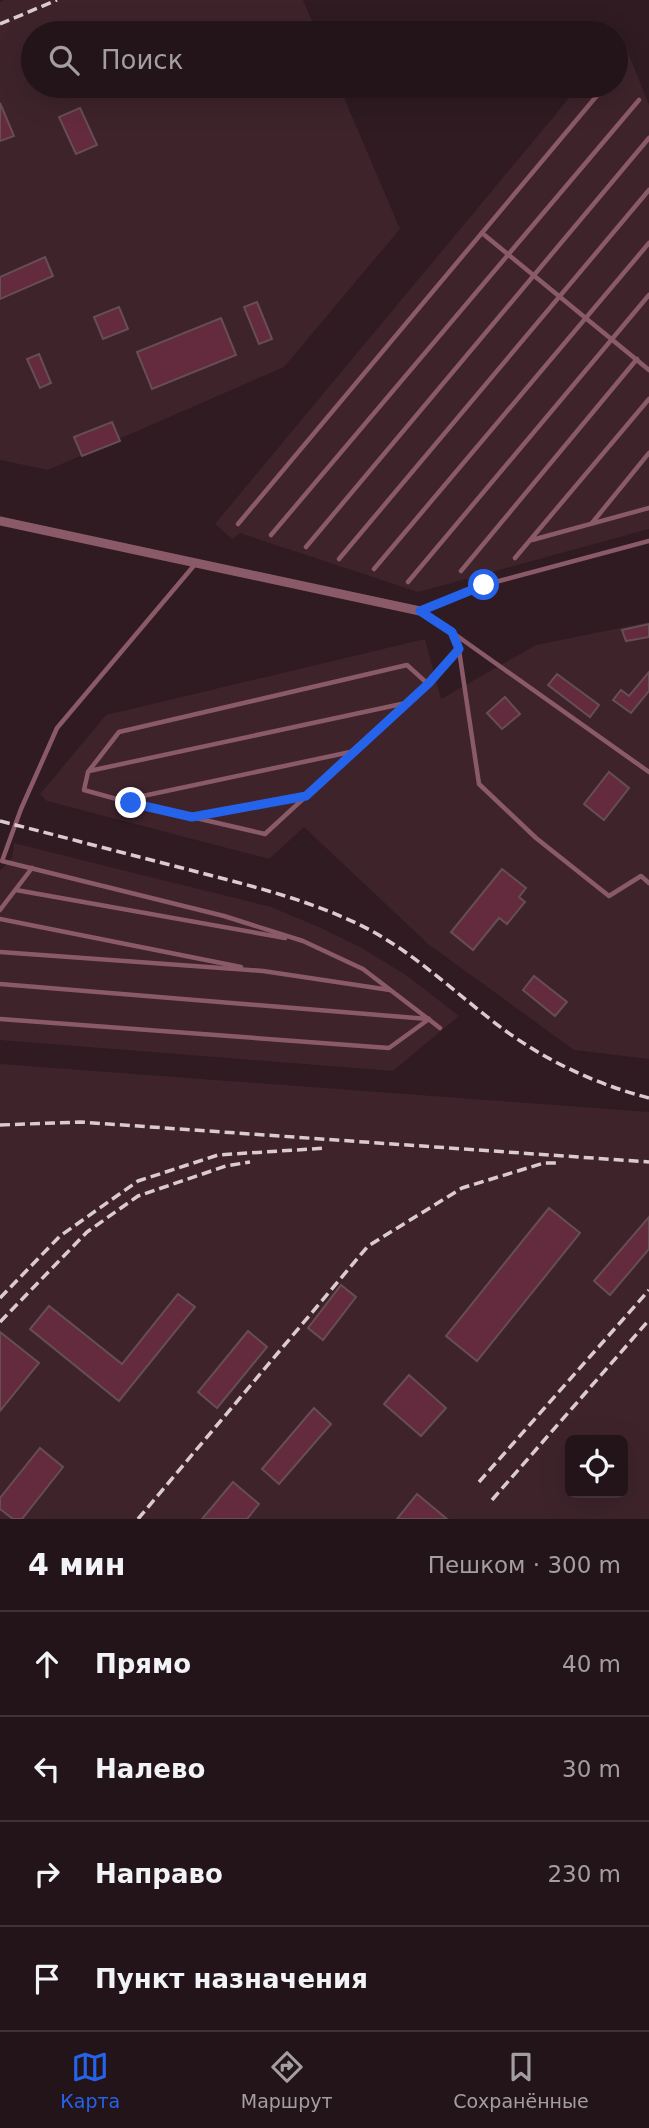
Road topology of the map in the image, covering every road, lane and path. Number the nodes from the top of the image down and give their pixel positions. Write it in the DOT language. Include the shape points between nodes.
graph roads {
  1 [pos="595,98"];
  2 [pos="639,100"];
  3 [pos="649,138"];
  4 [pos="649,190"];
  5 [pos="482,233"];
  6 [pos="649,243"];
  7 [pos="508,254"];
  8 [pos="534,275"];
  9 [pos="649,295"];
  10 [pos="559,296"];
  11 [pos="586,318"];
  12 [pos="612,339"];
  13 [pos="636,359"];
  14 [pos="648,367"];
  15 [pos="649,399"];
  16 [pos="649,453"];
  17 [pos="649,508"];
  18 [pos="0,521"];
  19 [pos="238,524"];
  20 [pos="591,524"];
  21 [pos="271,535"];
  22 [pos="530,541"];
  23 [pos="649,541"];
  24 [pos="306,547"];
  25 [pos="339,558"];
  26 [pos="515,558"];
  27 [pos="197,562"];
  28 [pos="374,569"];
  29 [pos="461,571"];
  30 [pos="408,582"];
  31 [pos="420,611"];
  32 [pos="452,632"];
  33 [pos="459,649"];
  34 [pos="428,684"];
  35 [pos="406,703"];
  36 [pos="355,751"];
  37 [pos="89,772"];
  38 [pos="649,772"];
  39 [pos="306,796"];
  40 [pos="123,801"];
  41 [pos="192,817"];
  42 [pos="32,868"];
  43 [pos="649,883"];
  44 [pos="16,890"];
  45 [pos="0,910"];
  46 [pos="0,919"];
  47 [pos="303,941"];
  48 [pos="0,952"];
  49 [pos="262,971"];
  50 [pos="0,984"];
  51 [pos="390,990"];
  52 [pos="0,1019"];
  53 [pos="429,1020"];
  54 [pos="440,1028"];
  1 -- 5 [label="lane"];
  2 -- 7 [label="lane"];
  3 -- 8 [label="lane"];
  4 -- 10 [label="lane"];
  5 -- 7 [label="lane"];
  5 -- 19 [label="lane"];
  6 -- 11 [label="lane"];
  7 -- 8 [label="lane"];
  7 -- 21 [label="lane"];
  8 -- 10 [label="lane"];
  8 -- 24 [label="lane"];
  9 -- 12 [label="lane"];
  10 -- 11 [label="lane"];
  10 -- 25 [label="lane"];
  11 -- 12 [label="lane"];
  11 -- 28 [label="lane"];
  12 -- 13 [label="lane"];
  12 -- 30 [label="lane"];
  13 -- 14 [label="lane"];
  13 -- 29 [label="lane"];
  15 -- 22 [label="lane"];
  16 -- 20 [label="lane"];
  17 -- 20 [label="lane"];
  18 -- 27 [label="street"];
  20 -- 22 [label="lane"];
  22 -- 26 [label="lane"];
  23 -- 31 [label="lane" via="484,585"];
  27 -- 31 [label="street"];
  27 -- 42 [label="lane" via="57,728 2,861"];
  31 -- 32 [label="lane"];
  32 -- 33 [label="lane"];
  32 -- 38 [label="lane"];
  33 -- 34 [label="lane"];
  33 -- 43 [label="lane" via="479,784 536,838 610,896 641,876"];
  34 -- 35 [label="lane"];
  34 -- 37 [label="lane" via="407,665 119,732"];
  35 -- 36 [label="lane"];
  35 -- 37 [label="lane"];
  36 -- 39 [label="lane"];
  36 -- 40 [label="lane"];
  37 -- 40 [label="lane" via="84,790"];
  39 -- 41 [label="lane"];
  39 -- 41 [label="lane" via="265,834"];
  40 -- 41 [label="lane"];
  42 -- 44 [label="lane"];
  42 -- 47 [label="lane" via="224,916"];
  44 -- 45 [label="lane"];
  44 -- 47 [label="lane"];
  46 -- 49 [label="lane"];
  47 -- 51 [label="lane" via="363,970"];
  48 -- 49 [label="lane"];
  49 -- 51 [label="lane"];
  50 -- 53 [label="lane"];
  51 -- 53 [label="lane"];
  52 -- 53 [label="lane" via="388,1048"];
  53 -- 54 [label="lane"];
}
